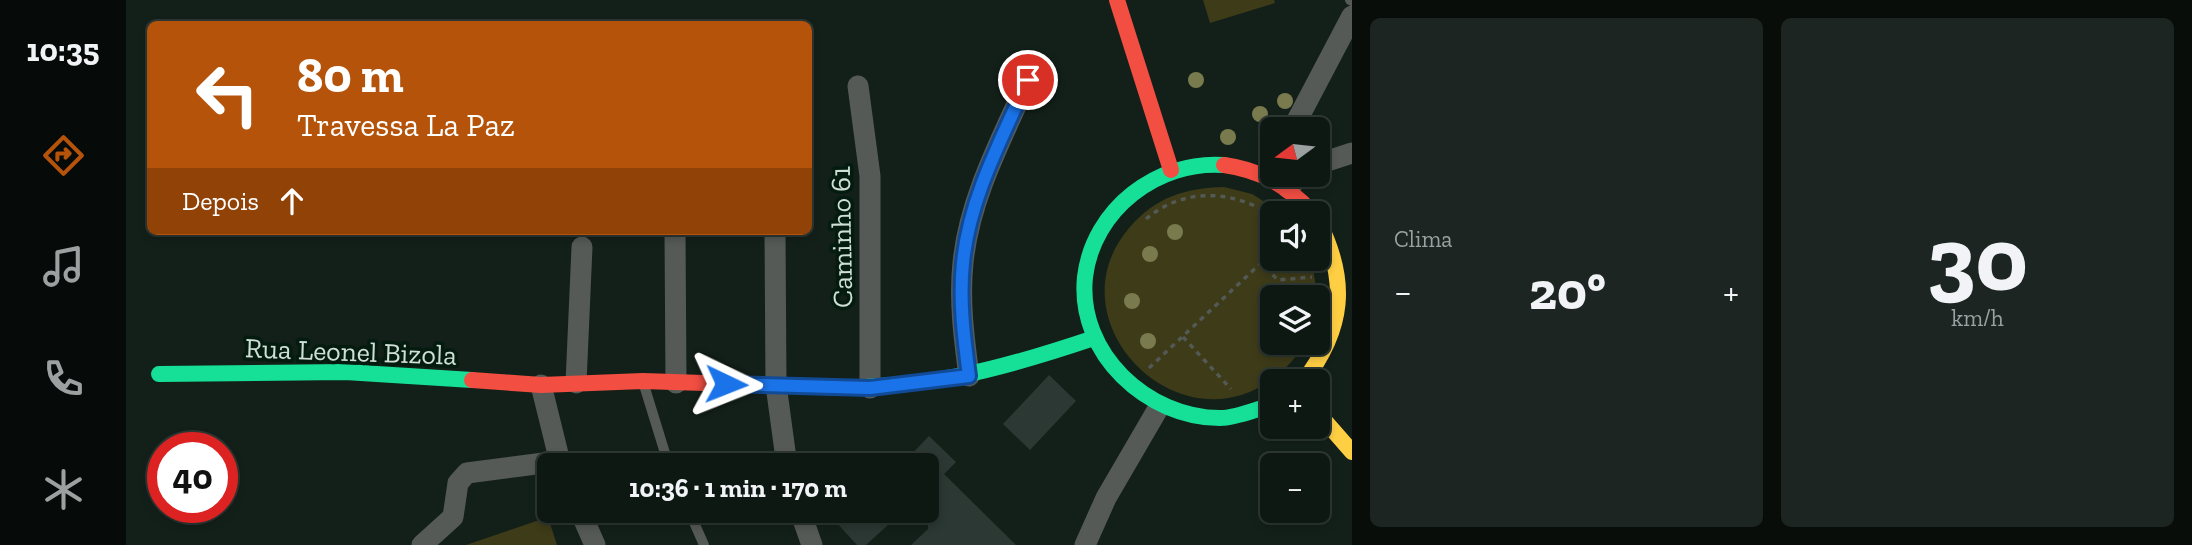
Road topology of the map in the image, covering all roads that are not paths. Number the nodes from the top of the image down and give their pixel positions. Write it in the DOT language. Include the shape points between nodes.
graph roads {
  1 [pos="1117,0"];
  2 [pos="1352,16"];
  3 [pos="1028,80"];
  4 [pos="858,86"];
  5 [pos="1299,117"];
  6 [pos="1352,153"];
  7 [pos="1330,160"];
  8 [pos="1171,170"];
  9 [pos="1260,170"];
  10 [pos="675,235"];
  11 [pos="775,235"];
  12 [pos="1330,242"];
  13 [pos="582,247"];
  14 [pos="1094,338"];
  15 [pos="1315,369"];
  16 [pos="159,374"];
  17 [pos="969,376"];
  18 [pos="643,381"];
  19 [pos="576,383"];
  20 [pos="676,383"];
  21 [pos="541,385"];
  22 [pos="776,385"];
  23 [pos="870,388"];
  24 [pos="1159,407"];
  25 [pos="1260,409"];
  26 [pos="1330,427"];
  27 [pos="1352,452"];
  28 [pos="558,453"];
  29 [pos="665,453"];
  30 [pos="784,453"];
  31 [pos="537,465"];
  32 [pos="585,523"];
  33 [pos="694,523"];
  34 [pos="804,523"];
  35 [pos="422,545"];
  36 [pos="595,545"];
  37 [pos="704,545"];
  38 [pos="812,545"];
  39 [pos="1086,545"];
  1 -- 8 [label="street"];
  2 -- 5 [label="street"];
  3 -- 17 [label="street" via="983,183 963,263 961,300"];
  4 -- 23 [label="street, Caminho 61" via="870,176"];
  6 -- 7 [label="street"];
  8 -- 9 [label="street" via="1195,164"];
  8 -- 14 [label="street" via="1123,201 1095,243 1087,274"];
  10 -- 20 [label="street"];
  11 -- 22 [label="street"];
  12 -- 15 [label="street" via="1339,271 1340,303 1333,335"];
  13 -- 19 [label="street"];
  14 -- 17 [label="street, Rua Leonel Bizola"];
  14 -- 24 [label="street" via="1120,379"];
  16 -- 21 [label="street, Rua Leonel Bizola" via="345,372"];
  17 -- 23 [label="street, Rua Leonel Bizola"];
  18 -- 19 [label="street, Rua Leonel Bizola"];
  18 -- 20 [label="street, Rua Leonel Bizola"];
  18 -- 29 [label="lane"];
  19 -- 21 [label="street, Rua Leonel Bizola"];
  20 -- 22 [label="street, Rua Leonel Bizola"];
  21 -- 28 [label="street"];
  22 -- 23 [label="street, Rua Leonel Bizola"];
  22 -- 30 [label="street"];
  24 -- 25 [label="street" via="1209,420"];
  24 -- 39 [label="street" via="1106,498"];
  26 -- 27 [label="street"];
  31 -- 35 [label="street" via="467,473 458,483 453,517"];
  32 -- 36 [label="street"];
  33 -- 37 [label="lane"];
  34 -- 38 [label="street"];
}
